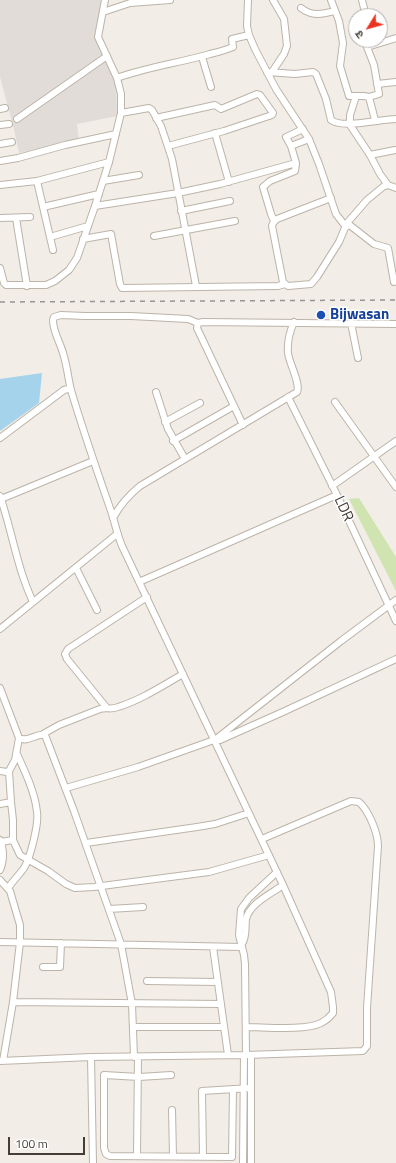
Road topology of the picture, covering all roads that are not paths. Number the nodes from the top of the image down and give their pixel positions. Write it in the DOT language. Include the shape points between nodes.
graph roads {
  1 [pos="105,0"];
  2 [pos="170,0"];
  3 [pos="248,0"];
  4 [pos="273,0"];
  5 [pos="331,0"];
  6 [pos="301,8"];
  7 [pos="335,11"];
  8 [pos="103,12"];
  9 [pos="249,35"];
  10 [pos="367,48"];
  11 [pos="107,56"];
  12 [pos="202,57"];
  13 [pos="270,72"];
  14 [pos="116,78"];
  15 [pos="396,82"];
  16 [pos="377,84"];
  17 [pos="211,87"];
  18 [pos="356,96"];
  19 [pos="369,98"];
  20 [pos="121,113"];
  21 [pos="156,118"];
  22 [pos="18,119"];
  23 [pos="396,119"];
  24 [pos="374,120"];
  25 [pos="9,124"];
  26 [pos="0,125"];
  27 [pos="350,125"];
  28 [pos="303,129"];
  29 [pos="215,133"];
  30 [pos="116,134"];
  31 [pos="309,139"];
  32 [pos="12,142"];
  33 [pos="0,144"];
  34 [pos="168,146"];
  35 [pos="291,146"];
  36 [pos="395,150"];
  37 [pos="370,155"];
  38 [pos="0,161"];
  39 [pos="109,162"];
  40 [pos="296,163"];
  41 [pos="139,175"];
  42 [pos="37,181"];
  43 [pos="103,181"];
  44 [pos="229,182"];
  45 [pos="0,185"];
  46 [pos="388,185"];
  47 [pos="396,188"];
  48 [pos="178,193"];
  49 [pos="99,194"];
  50 [pos="331,198"];
  51 [pos="230,201"];
  52 [pos="95,206"];
  53 [pos="43,207"];
  54 [pos="181,211"];
  55 [pos="30,217"];
  56 [pos="0,218"];
  57 [pos="16,218"];
  58 [pos="235,221"];
  59 [pos="274,221"];
  60 [pos="347,225"];
  61 [pos="88,226"];
  62 [pos="184,230"];
  63 [pos="154,236"];
  64 [pos="50,237"];
  65 [pos="83,239"];
  66 [pos="53,250"];
  67 [pos="0,268"];
  68 [pos="394,279"];
  69 [pos="285,284"];
  70 [pos="2,285"];
  71 [pos="27,286"];
  72 [pos="196,286"];
  73 [pos="294,322"];
  74 [pos="198,323"];
  75 [pos="351,323"];
  76 [pos="396,324"];
  77 [pos="358,358"];
  78 [pos="71,390"];
  79 [pos="156,392"];
  80 [pos="288,397"];
  81 [pos="335,402"];
  82 [pos="200,403"];
  83 [pos="234,406"];
  84 [pos="165,422"];
  85 [pos="243,425"];
  86 [pos="0,438"];
  87 [pos="173,441"];
  88 [pos="396,441"];
  89 [pos="374,458"];
  90 [pos="185,459"];
  91 [pos="93,461"];
  92 [pos="332,486"];
  93 [pos="396,487"];
  94 [pos="337,495"];
  95 [pos="0,497"];
  96 [pos="113,518"];
  97 [pos="117,534"];
  98 [pos="76,568"];
  99 [pos="139,582"];
  100 [pos="146,597"];
  101 [pos="396,600"];
  102 [pos="33,602"];
  103 [pos="388,606"];
  104 [pos="97,610"];
  105 [pos="396,621"];
  106 [pos="0,629"];
  107 [pos="396,659"];
  108 [pos="183,674"];
  109 [pos="0,688"];
  110 [pos="106,707"];
  111 [pos="44,734"];
  112 [pos="19,738"];
  113 [pos="214,740"];
  114 [pos="17,754"];
  115 [pos="0,771"];
  116 [pos="9,771"];
  117 [pos="66,788"];
  118 [pos="11,802"];
  119 [pos="0,804"];
  120 [pos="249,813"];
  121 [pos="262,839"];
  122 [pos="13,840"];
  123 [pos="0,841"];
  124 [pos="86,843"];
  125 [pos="269,855"];
  126 [pos="28,861"];
  127 [pos="0,870"];
  128 [pos="277,872"];
  129 [pos="0,880"];
  130 [pos="283,885"];
  131 [pos="101,886"];
  132 [pos="8,888"];
  133 [pos="143,907"];
  134 [pos="109,909"];
  135 [pos="0,942"];
  136 [pos="20,942"];
  137 [pos="61,943"];
  138 [pos="121,944"];
  139 [pos="242,946"];
  140 [pos="213,947"];
  141 [pos="43,967"];
  142 [pos="147,981"];
  143 [pos="217,982"];
  144 [pos="13,1002"];
  145 [pos="132,1004"];
  146 [pos="221,1004"];
  147 [pos="133,1027"];
  148 [pos="224,1027"];
  149 [pos="246,1027"];
  150 [pos="228,1055"];
  151 [pos="247,1055"];
  152 [pos="91,1057"];
  153 [pos="136,1057"];
  154 [pos="1,1061"];
  155 [pos="171,1075"];
  156 [pos="139,1077"];
  157 [pos="244,1088"];
  158 [pos="251,1088"];
  159 [pos="233,1089"];
  160 [pos="172,1110"];
  161 [pos="137,1156"];
  162 [pos="173,1156"];
  163 [pos="203,1156"];
  164 [pos="93,1163"];
  165 [pos="243,1163"];
  166 [pos="251,1163"];
  1 -- 8 [label="street"];
  2 -- 8 [label="street" via="130,3"];
  3 -- 9 [label="street"];
  4 -- 13 [label="street" via="284,19 287,46"];
  5 -- 7 [label="street"];
  6 -- 7 [label="street" via="317,14"];
  7 -- 18 [label="street" via="343,43 341,73 349,96"];
  8 -- 11 [label="street" via="98,37"];
  9 -- 12 [label="street" via="232,39 233,47"];
  9 -- 13 [label="street"];
  10 -- 16 [label="street" via="374,65"];
  11 -- 14 [label="street"];
  11 -- 22 [label="street"];
  12 -- 14 [label="street" via="143,69"];
  12 -- 17 [label="street"];
  13 -- 27 [label="street" via="314,73 319,78 332,120"];
  13 -- 28 [label="street" via="276,89"];
  14 -- 20 [label="street"];
  15 -- 16 [label="street"];
  16 -- 19 [label="street" via="379,94"];
  18 -- 19 [label="street"];
  18 -- 27 [label="street" via="350,115"];
  19 -- 24 [label="street"];
  20 -- 21 [label="street" via="149,108"];
  20 -- 30 [label="street"];
  21 -- 29 [label="street" via="215,105 221,109 257,94 273,113 260,120"];
  21 -- 34 [label="street"];
  23 -- 24 [label="street"];
  24 -- 27 [label="street"];
  25 -- 26 [label="street"];
  27 -- 37 [label="street"];
  28 -- 31 [label="street"];
  28 -- 35 [label="street" via="286,137"];
  29 -- 34 [label="street"];
  29 -- 44 [label="street"];
  30 -- 38 [label="street"];
  30 -- 39 [label="street"];
  31 -- 35 [label="street"];
  31 -- 50 [label="street"];
  32 -- 33 [label="street"];
  34 -- 48 [label="street"];
  35 -- 40 [label="street"];
  36 -- 37 [label="street"];
  37 -- 46 [label="street"];
  39 -- 42 [label="street"];
  39 -- 43 [label="street"];
  40 -- 44 [label="street"];
  40 -- 59 [label="street" via="295,171 270,181 263,187"];
  41 -- 43 [label="street"];
  42 -- 45 [label="street"];
  42 -- 53 [label="street"];
  43 -- 49 [label="street"];
  44 -- 48 [label="street"];
  46 -- 47 [label="street"];
  46 -- 60 [label="street" via="367,200"];
  48 -- 52 [label="street"];
  48 -- 54 [label="street"];
  49 -- 52 [label="street"];
  49 -- 53 [label="street"];
  50 -- 59 [label="street"];
  50 -- 60 [label="street" via="336,214"];
  51 -- 54 [label="street"];
  52 -- 61 [label="street"];
  53 -- 64 [label="street"];
  54 -- 62 [label="street"];
  55 -- 57 [label="street"];
  56 -- 57 [label="street"];
  57 -- 71 [label="street"];
  58 -- 62 [label="street"];
  59 -- 69 [label="street" via="272,226"];
  60 -- 68 [label="street" via="374,244 388,248"];
  60 -- 69 [label="street" via="314,282 307,286"];
  61 -- 64 [label="street"];
  61 -- 65 [label="street"];
  62 -- 63 [label="street"];
  62 -- 72 [label="street"];
  64 -- 66 [label="street"];
  65 -- 71 [label="street" via="77,258 69,270 46,285"];
  65 -- 72 [label="street" via="111,234 122,288"];
  67 -- 70 [label="street"];
  69 -- 72 [label="street"];
  70 -- 71 [label="street"];
  73 -- 74 [label="street"];
  73 -- 75 [label="street"];
  73 -- 80 [label="street" via="288,349 298,389"];
  74 -- 78 [label="street" via="188,319 131,316 61,315 54,318"];
  74 -- 83 [label="street" via="197,328"];
  75 -- 76 [label="street"];
  75 -- 77 [label="street"];
  78 -- 86 [label="street" via="64,390"];
  78 -- 91 [label="street"];
  79 -- 84 [label="street"];
  80 -- 85 [label="street"];
  80 -- 92 [label="street, LDR"];
  81 -- 89 [label="street"];
  82 -- 84 [label="street"];
  83 -- 85 [label="street"];
  83 -- 87 [label="street"];
  84 -- 87 [label="street"];
  85 -- 90 [label="street"];
  87 -- 90 [label="street"];
  88 -- 89 [label="street"];
  89 -- 92 [label="street"];
  89 -- 93 [label="street"];
  90 -- 96 [label="street" via="135,490 119,507"];
  91 -- 95 [label="street"];
  91 -- 96 [label="street"];
  92 -- 94 [label="street, LDR"];
  94 -- 99 [label="street"];
  94 -- 103 [label="street, LDR"];
  95 -- 102 [label="street" via="24,582"];
  96 -- 97 [label="street"];
  97 -- 98 [label="street"];
  97 -- 99 [label="street"];
  98 -- 102 [label="street"];
  98 -- 104 [label="street"];
  99 -- 100 [label="street"];
  100 -- 108 [label="street"];
  100 -- 110 [label="street" via="65,654"];
  101 -- 103 [label="street"];
  102 -- 106 [label="street"];
  103 -- 105 [label="street, LDR"];
  103 -- 113 [label="street"];
  107 -- 113 [label="street" via="220,740"];
  108 -- 110 [label="street" via="131,703 117,708"];
  108 -- 113 [label="street"];
  109 -- 112 [label="street"];
  110 -- 111 [label="street" via="59,725"];
  111 -- 112 [label="street" via="26,740"];
  111 -- 117 [label="street"];
  112 -- 114 [label="street"];
  113 -- 117 [label="street" via="138,767"];
  113 -- 120 [label="street"];
  114 -- 116 [label="street"];
  114 -- 126 [label="street" via="33,792 38,813"];
  115 -- 116 [label="street"];
  116 -- 118 [label="street"];
  117 -- 124 [label="street"];
  118 -- 119 [label="street"];
  118 -- 122 [label="street"];
  120 -- 121 [label="street"];
  120 -- 124 [label="street" via="215,824"];
  121 -- 125 [label="street"];
  121 -- 151 [label="street" via="355,800 364,806 377,834 378,846 367,1008 367,1046 363,1051 357,1052"];
  122 -- 123 [label="street"];
  122 -- 126 [label="street" via="20,855"];
  123 -- 127 [label="street" via="3,856"];
  124 -- 131 [label="street"];
  125 -- 128 [label="street"];
  125 -- 131 [label="street" via="209,872"];
  126 -- 131 [label="street" via="71,887"];
  126 -- 132 [label="street"];
  128 -- 130 [label="street"];
  128 -- 139 [label="street" via="241,909 239,935"];
  129 -- 132 [label="street"];
  130 -- 139 [label="street" via="251,910 247,917 246,936"];
  130 -- 149 [label="street" via="331,992 333,1013 321,1023 311,1026"];
  131 -- 134 [label="street"];
  132 -- 136 [label="street" via="20,920"];
  133 -- 134 [label="street"];
  134 -- 138 [label="street"];
  135 -- 136 [label="street"];
  136 -- 137 [label="street"];
  136 -- 144 [label="street"];
  137 -- 138 [label="street"];
  137 -- 141 [label="street" via="60,968"];
  138 -- 140 [label="street"];
  138 -- 145 [label="street"];
  139 -- 140 [label="street"];
  139 -- 149 [label="street" via="245,964"];
  140 -- 143 [label="street"];
  142 -- 143 [label="street"];
  143 -- 146 [label="street"];
  144 -- 145 [label="street"];
  144 -- 154 [label="street"];
  145 -- 146 [label="street"];
  145 -- 147 [label="street"];
  146 -- 148 [label="street"];
  147 -- 148 [label="street"];
  147 -- 153 [label="street"];
  148 -- 150 [label="street"];
  149 -- 151 [label="street"];
  150 -- 151 [label="street"];
  150 -- 153 [label="street"];
  151 -- 157 [label="street"];
  151 -- 158 [label="street"];
  152 -- 153 [label="street"];
  152 -- 154 [label="street"];
  152 -- 164 [label="street"];
  153 -- 156 [label="street"];
  155 -- 156 [label="street"];
  156 -- 161 [label="street"];
  156 -- 161 [label="street" via="104,1075 106,1154"];
  157 -- 158 [label="street"];
  157 -- 159 [label="street"];
  157 -- 165 [label="street"];
  158 -- 166 [label="street"];
  159 -- 163 [label="street" via="202,1091"];
  159 -- 163 [label="street" via="232,1157"];
  160 -- 162 [label="street"];
  161 -- 162 [label="street"];
  162 -- 163 [label="street"];
}
